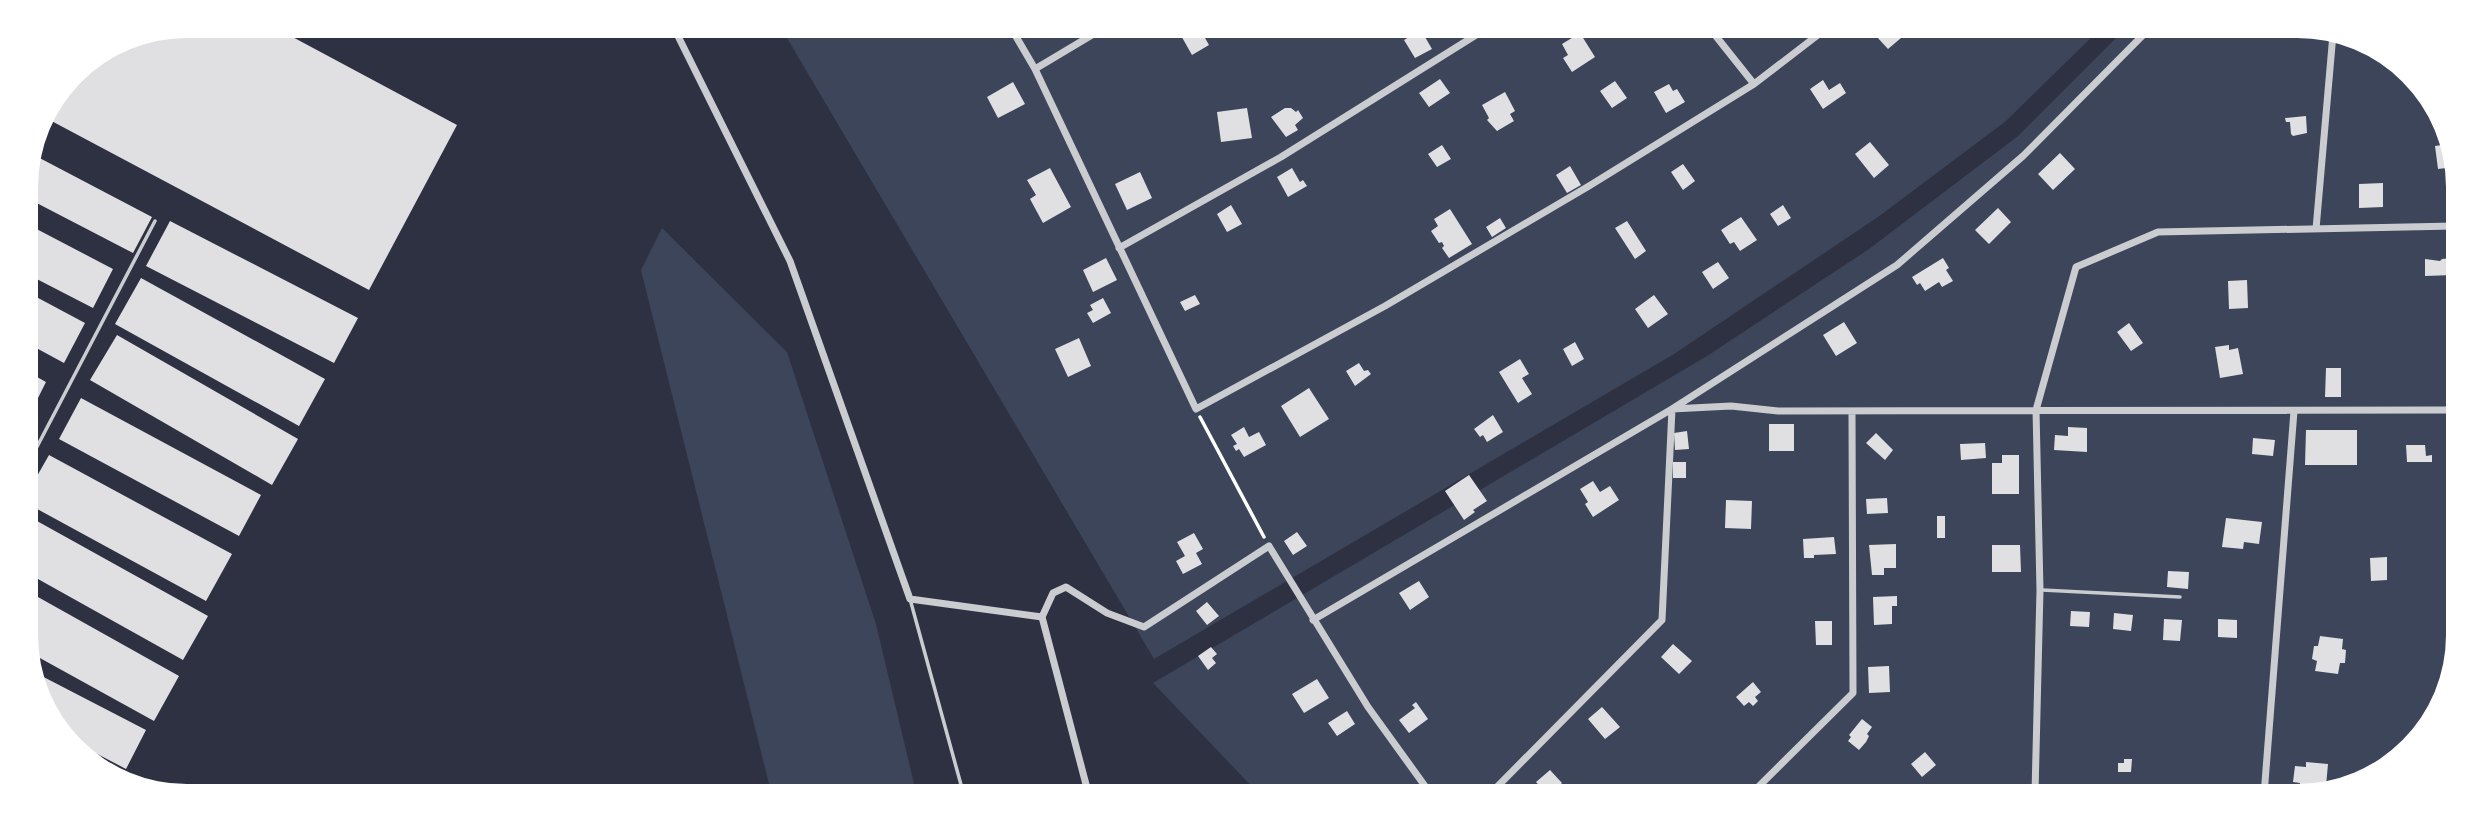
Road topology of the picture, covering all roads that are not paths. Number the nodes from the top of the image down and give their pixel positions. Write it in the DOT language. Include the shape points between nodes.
graph roads {
  1 [pos="679,38"];
  2 [pos="1017,38"];
  3 [pos="1087,38"];
  4 [pos="1470,38"];
  5 [pos="1717,38"];
  6 [pos="1813,38"];
  7 [pos="2140,38"];
  8 [pos="2332,43"];
  9 [pos="1035,69"];
  10 [pos="1754,84"];
  11 [pos="155,221"];
  12 [pos="2446,226"];
  13 [pos="2316,229"];
  14 [pos="1119,248"];
  15 [pos="1672,409"];
  16 [pos="2036,410"];
  17 [pos="2446,410"];
  18 [pos="1852,411"];
  19 [pos="2294,411"];
  20 [pos="38,444"];
  21 [pos="2040,590"];
  22 [pos="2180,597"];
  23 [pos="910,599"];
  24 [pos="1042,617"];
  25 [pos="1313,620"];
  26 [pos="1423,783"];
  27 [pos="1501,783"];
  28 [pos="1762,783"];
  29 [pos="2032,783"];
  30 [pos="2265,783"];
  31 [pos="960,784"];
  32 [pos="1086,784"];
  1 -- 23 [label="street" via="790,261"];
  2 -- 9 [label="street"];
  3 -- 9 [label="street"];
  4 -- 14 [label="street" via="1281,157"];
  5 -- 10 [label="street"];
  6 -- 10 [label="street"];
  7 -- 15 [label="street" via="2023,156 1897,265"];
  8 -- 13 [label="street"];
  9 -- 14 [label="street"];
  10 -- 14 [label="street" via="1385,306 1196,409"];
  11 -- 20 [label="lane"];
  12 -- 13 [label="street"];
  13 -- 16 [label="street" via="2158,233 2076,267"];
  15 -- 18 [label="street" via="1731,405 1778,411"];
  15 -- 25 [label="street"];
  15 -- 27 [label="street" via="1662,620"];
  16 -- 18 [label="street"];
  16 -- 19 [label="street"];
  16 -- 21 [label="street"];
  17 -- 19 [label="street"];
  18 -- 28 [label="street" via="1853,693"];
  19 -- 30 [label="street"];
  21 -- 22 [label="lane"];
  21 -- 29 [label="street"];
  23 -- 24 [label="street"];
  23 -- 31 [label="lane"];
  24 -- 25 [label="street" via="1053,593 1066,587 1107,613 1144,626 1269,546"];
  24 -- 32 [label="street"];
  25 -- 26 [label="street"];
}
